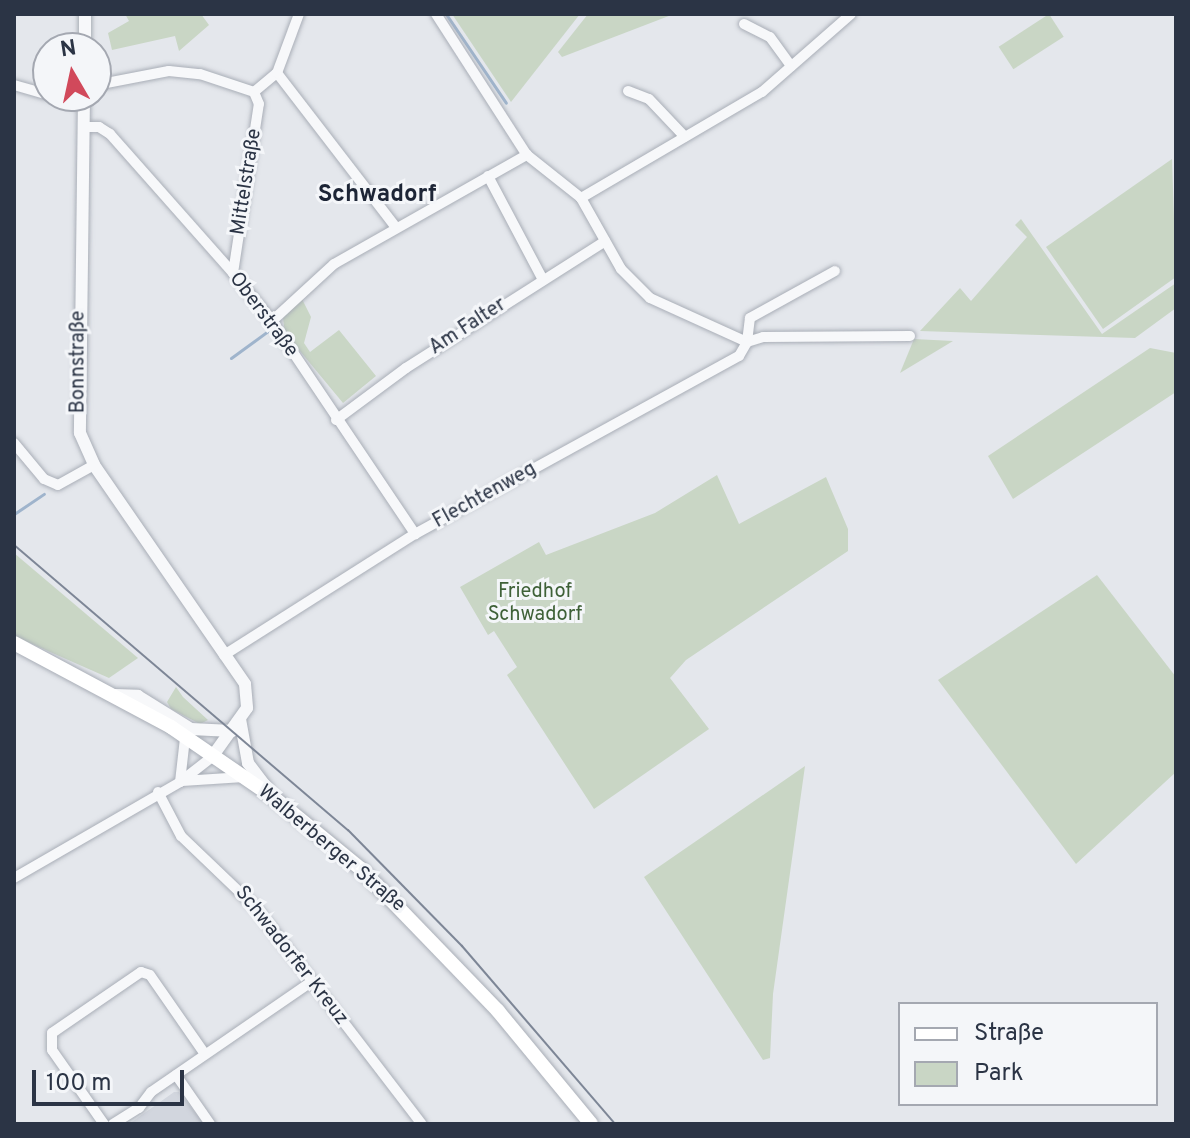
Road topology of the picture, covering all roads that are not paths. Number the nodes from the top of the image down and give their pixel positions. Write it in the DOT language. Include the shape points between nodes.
graph roads {
  1 [pos="299,14"];
  2 [pos="436,14"];
  3 [pos="851,14"];
  4 [pos="744,24"];
  5 [pos="791,66"];
  6 [pos="277,73"];
  7 [pos="112,82"];
  8 [pos="628,91"];
  9 [pos="254,92"];
  10 [pos="83,112"];
  11 [pos="83,127"];
  12 [pos="685,137"];
  13 [pos="527,155"];
  14 [pos="488,176"];
  15 [pos="581,198"];
  16 [pos="395,226"];
  17 [pos="605,241"];
  18 [pos="835,271"];
  19 [pos="233,273"];
  20 [pos="542,278"];
  21 [pos="272,321"];
  22 [pos="910,336"];
  23 [pos="747,342"];
  24 [pos="336,420"];
  25 [pos="14,443"];
  26 [pos="94,465"];
  27 [pos="415,534"];
  28 [pos="14,643"];
  29 [pos="224,655"];
  30 [pos="115,695"];
  31 [pos="240,719"];
  32 [pos="232,731"];
  33 [pos="185,738"];
  34 [pos="212,757"];
  35 [pos="246,770"];
  36 [pos="180,782"];
  37 [pos="158,792"];
  38 [pos="14,878"];
  39 [pos="311,982"];
  40 [pos="205,1054"];
  41 [pos="176,1075"];
  42 [pos="104,1124"];
  43 [pos="113,1124"];
  44 [pos="210,1124"];
  45 [pos="422,1124"];
  46 [pos="591,1124"];
  1 -- 6 [label="street"];
  2 -- 13 [label="street"];
  3 -- 5 [label="street"];
  4 -- 5 [label="street" via="770,37"];
  5 -- 12 [label="street" via="762,92"];
  6 -- 9 [label="street"];
  6 -- 16 [label="street"];
  7 -- 9 [label="street" via="169,71 200,74"];
  8 -- 12 [label="street" via="649,99"];
  9 -- 19 [label="street, Mittelstraße" via="259,104"];
  10 -- 11 [label="street, Bonnstraße"];
  11 -- 19 [label="street, Oberstraße" via="99,127 110,134"];
  11 -- 26 [label="street, Bonnstraße" via="77,406 80,433"];
  12 -- 15 [label="street"];
  13 -- 14 [label="street"];
  13 -- 15 [label="street"];
  14 -- 16 [label="street"];
  14 -- 20 [label="street"];
  15 -- 17 [label="street"];
  16 -- 21 [label="street" via="334,264"];
  17 -- 20 [label="street, Am Falter"];
  17 -- 23 [label="street" via="634,286 650,298"];
  18 -- 23 [label="street" via="750,318"];
  19 -- 21 [label="street, Oberstraße"];
  20 -- 24 [label="street, Am Falter"];
  21 -- 24 [label="street, Oberstraße"];
  22 -- 23 [label="street" via="763,337"];
  23 -- 27 [label="street, Flechtenweg" via="739,356"];
  24 -- 27 [label="street, Oberstraße"];
  25 -- 26 [label="street" via="44,479 58,485"];
  26 -- 29 [label="street, Bonnstraße"];
  27 -- 29 [label="street, Flechtenweg"];
  28 -- 30 [label="main road, Walberberger Straße"];
  29 -- 31 [label="street, Bonnstraße" via="248,692"];
  30 -- 32 [label="street" via="138,696 191,729"];
  30 -- 33 [label="main road, Walberberger Straße"];
  31 -- 32 [label="street"];
  31 -- 35 [label="street, Bonnstraße"];
  32 -- 34 [label="street"];
  33 -- 34 [label="main road, Walberberger Straße"];
  33 -- 36 [label="street"];
  34 -- 35 [label="main road, Walberberger Straße"];
  34 -- 36 [label="street"];
  35 -- 36 [label="street"];
  35 -- 46 [label="main road, Walberberger Straße" via="414,920"];
  36 -- 37 [label="street"];
  37 -- 38 [label="street"];
  37 -- 39 [label="street, Schwadorfer Kreuz" via="181,836 256,908"];
  39 -- 40 [label="street"];
  39 -- 45 [label="street, Schwadorfer Kreuz"];
  40 -- 41 [label="street"];
  40 -- 42 [label="street" via="150,975 141,972 52,1033 52,1050"];
  41 -- 43 [label="street"];
  41 -- 44 [label="street"];
}
